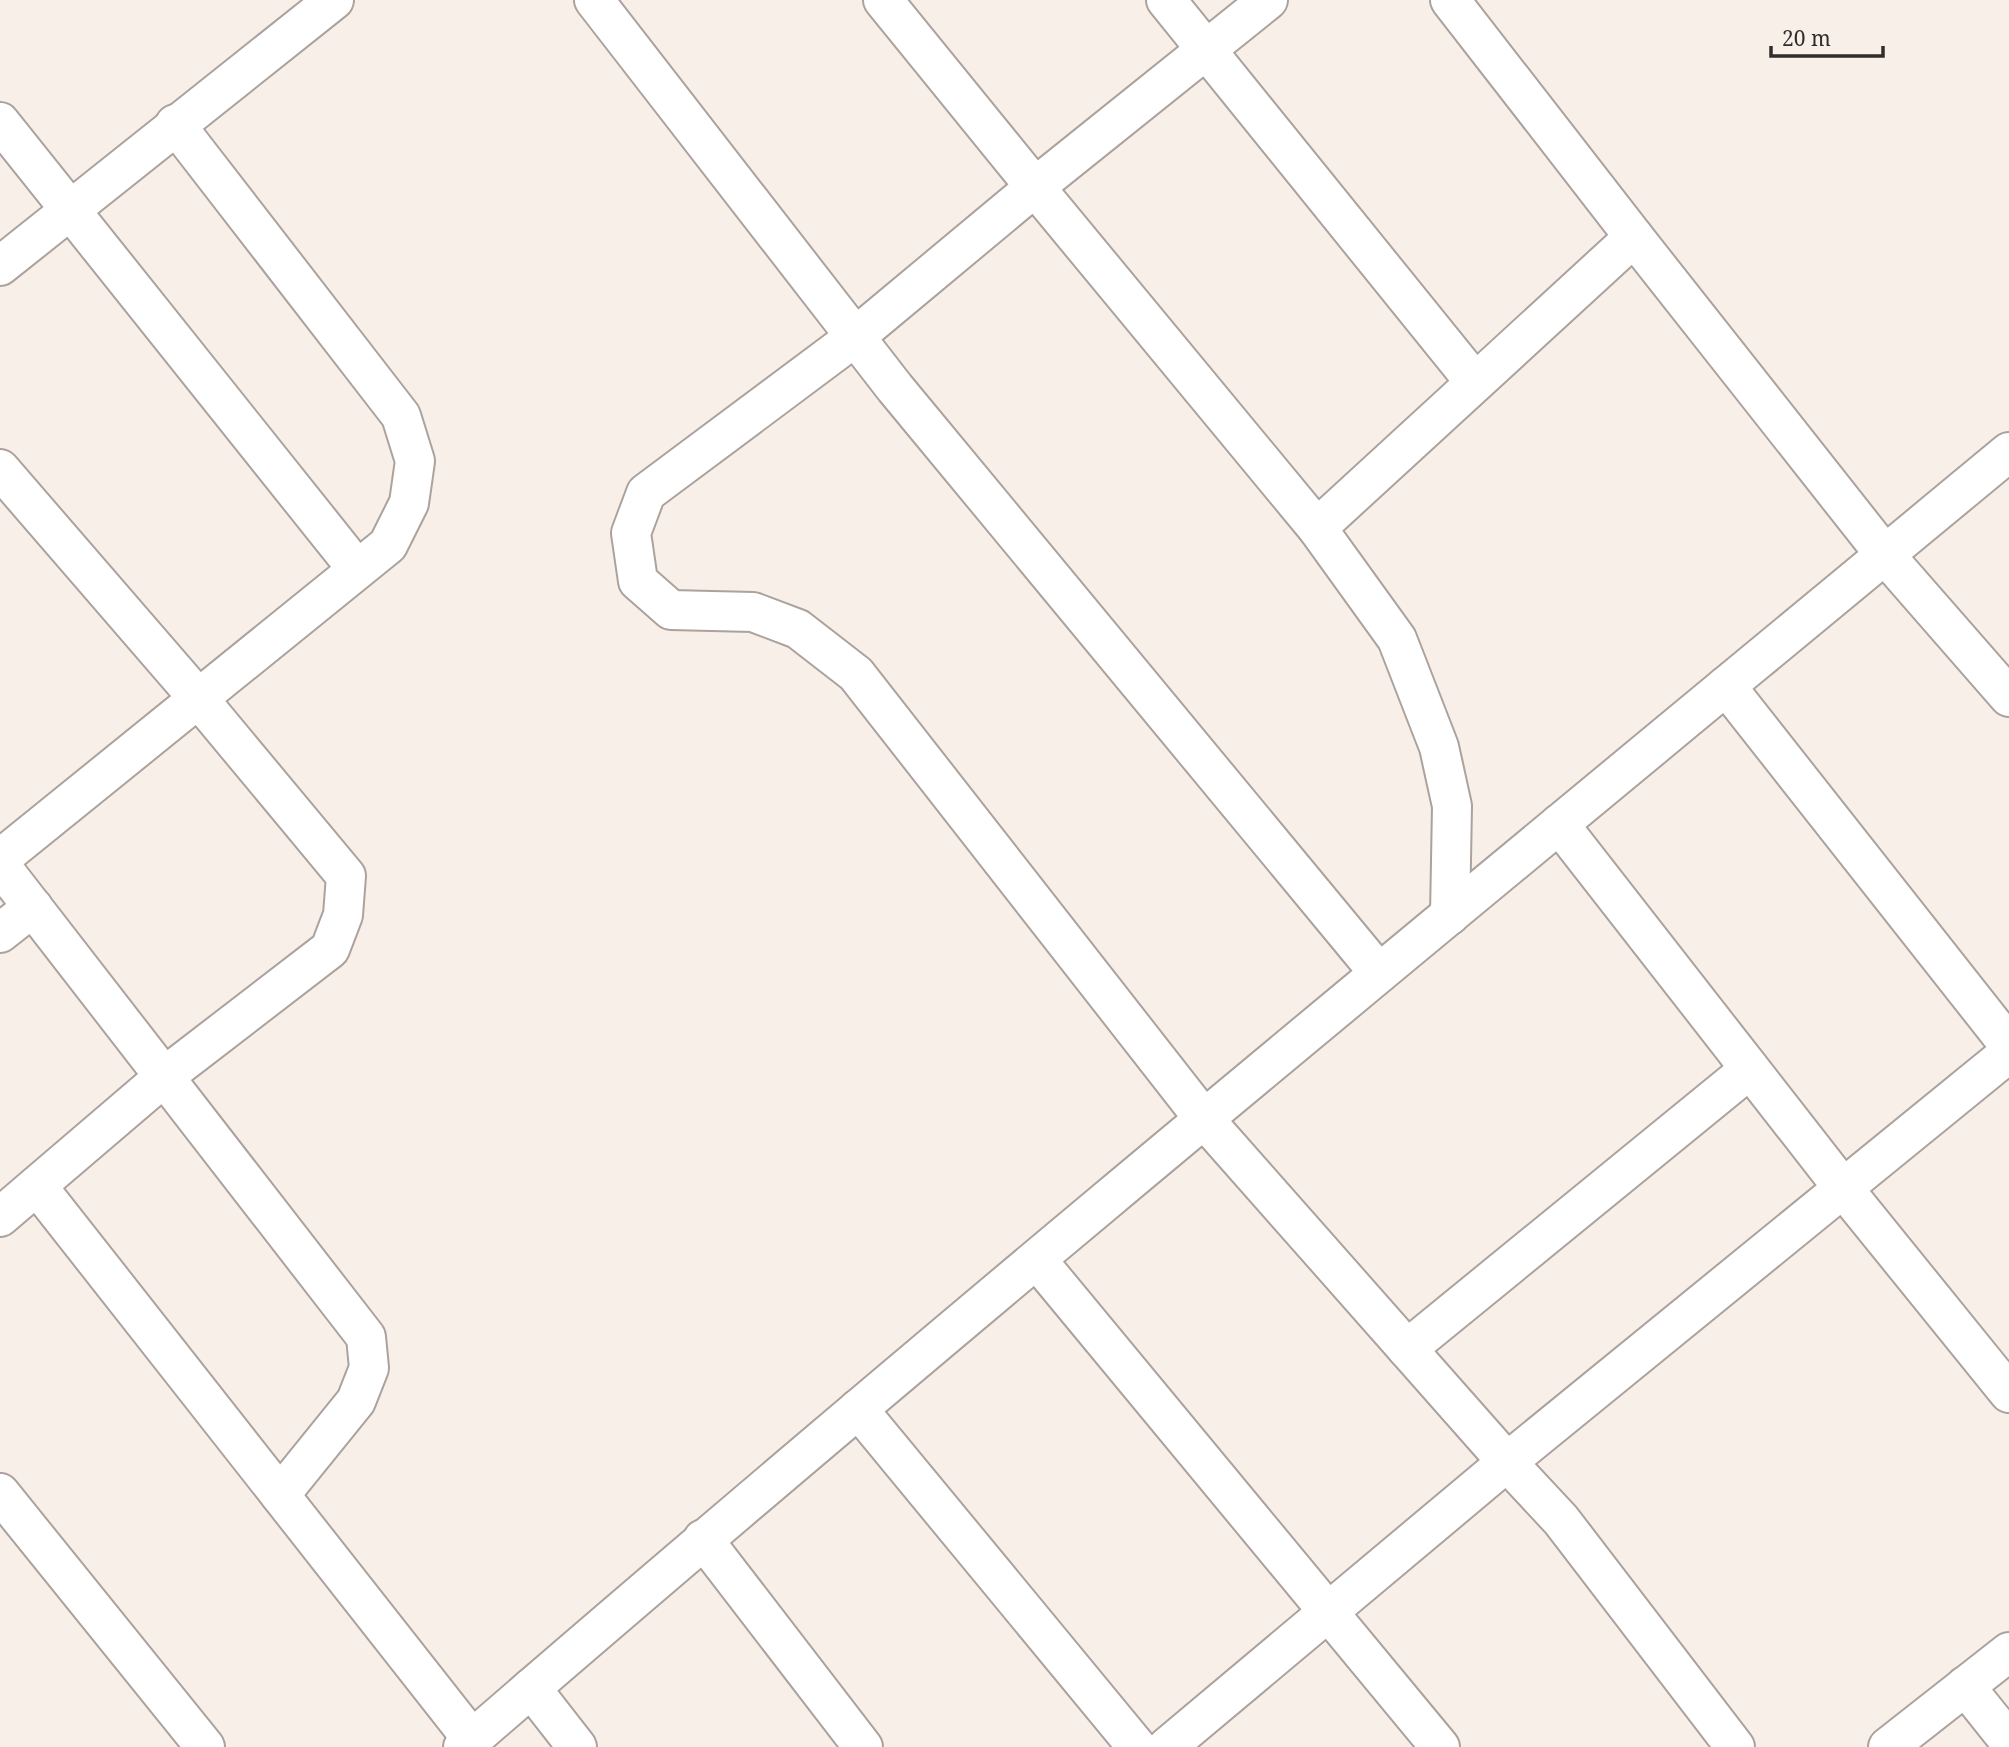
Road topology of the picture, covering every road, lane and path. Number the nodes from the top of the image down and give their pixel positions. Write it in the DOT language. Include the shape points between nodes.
graph roads {
  1 [pos="334,0"];
  2 [pos="594,0"];
  3 [pos="883,0"];
  4 [pos="1166,0"];
  5 [pos="1268,0"];
  6 [pos="1450,0"];
  7 [pos="1206,51"];
  8 [pos="0,122"];
  9 [pos="175,124"];
  10 [pos="1034,187"];
  11 [pos="69,210"];
  12 [pos="1634,237"];
  13 [pos="0,266"];
  14 [pos="855,337"];
  15 [pos="1475,381"];
  16 [pos="2009,452"];
  17 [pos="0,469"];
  18 [pos="1317,528"];
  19 [pos="1885,555"];
  20 [pos="357,569"];
  21 [pos="1726,686"];
  22 [pos="2009,697"];
  23 [pos="198,698"];
  24 [pos="1559,824"];
  25 [pos="0,859"];
  26 [pos="0,865"];
  27 [pos="33,907"];
  28 [pos="1450,915"];
  29 [pos="0,933"];
  30 [pos="1379,973"];
  31 [pos="2009,1045"];
  32 [pos="2009,1053"];
  33 [pos="1749,1069"];
  34 [pos="165,1076"];
  35 [pos="1204,1119"];
  36 [pos="37,1186"];
  37 [pos="1843,1188"];
  38 [pos="0,1217"];
  39 [pos="1037,1260"];
  40 [pos="1407,1349"];
  41 [pos="2009,1393"];
  42 [pos="858,1409"];
  43 [pos="1507,1462"];
  44 [pos="0,1493"];
  45 [pos="280,1495"];
  46 [pos="703,1539"];
  47 [pos="1329,1612"];
  48 [pos="2009,1652"];
  49 [pos="1965,1686"];
  50 [pos="531,1688"];
  51 [pos="2009,1741"];
  52 [pos="467,1743"];
  53 [pos="205,1747"];
  54 [pos="577,1747"];
  55 [pos="863,1747"];
  56 [pos="1137,1747"];
  57 [pos="1167,1747"];
  58 [pos="1440,1747"];
  59 [pos="1735,1747"];
  60 [pos="1888,1747"];
  1 -- 9 [label="street"];
  2 -- 14 [label="street"];
  3 -- 10 [label="street"];
  4 -- 7 [label="street"];
  5 -- 7 [label="street"];
  6 -- 12 [label="street"];
  7 -- 10 [label="street"];
  7 -- 15 [label="street"];
  8 -- 11 [label="street"];
  9 -- 11 [label="street"];
  9 -- 20 [label="street" via="401,416 415,461 409,503 388,545"];
  10 -- 14 [label="street"];
  10 -- 18 [label="street"];
  11 -- 13 [label="street"];
  11 -- 20 [label="street"];
  12 -- 15 [label="street"];
  12 -- 19 [label="street"];
  14 -- 30 [label="street"];
  14 -- 35 [label="street" via="646,493 631,533 638,581 671,610 753,612 798,629 856,674"];
  15 -- 18 [label="street"];
  16 -- 19 [label="street"];
  17 -- 23 [label="street"];
  18 -- 28 [label="street" via="1397,639 1439,747 1452,806"];
  19 -- 21 [label="street"];
  19 -- 22 [label="street"];
  20 -- 23 [label="street"];
  21 -- 24 [label="street"];
  21 -- 31 [label="street"];
  23 -- 25 [label="street"];
  23 -- 34 [label="street" via="346,876 344,915 330,949"];
  24 -- 28 [label="street"];
  24 -- 33 [label="street"];
  26 -- 27 [label="street"];
  27 -- 29 [label="street"];
  27 -- 34 [label="street"];
  28 -- 30 [label="street"];
  30 -- 35 [label="street"];
  32 -- 37 [label="street"];
  33 -- 37 [label="street"];
  33 -- 40 [label="street"];
  34 -- 36 [label="street"];
  34 -- 45 [label="street" via="366,1336 369,1368 356,1401"];
  35 -- 39 [label="street"];
  35 -- 40 [label="street"];
  36 -- 38 [label="street"];
  36 -- 45 [label="street"];
  37 -- 41 [label="street"];
  37 -- 43 [label="street"];
  39 -- 42 [label="street"];
  39 -- 47 [label="street"];
  40 -- 43 [label="street"];
  42 -- 46 [label="street"];
  42 -- 56 [label="street"];
  43 -- 47 [label="street"];
  43 -- 59 [label="street" via="1561,1520"];
  44 -- 53 [label="street"];
  45 -- 52 [label="street"];
  46 -- 50 [label="street"];
  46 -- 55 [label="street"];
  47 -- 57 [label="street"];
  47 -- 58 [label="street"];
  48 -- 49 [label="street"];
  49 -- 51 [label="street"];
  49 -- 60 [label="street"];
  50 -- 52 [label="street"];
  50 -- 54 [label="street"];
}
